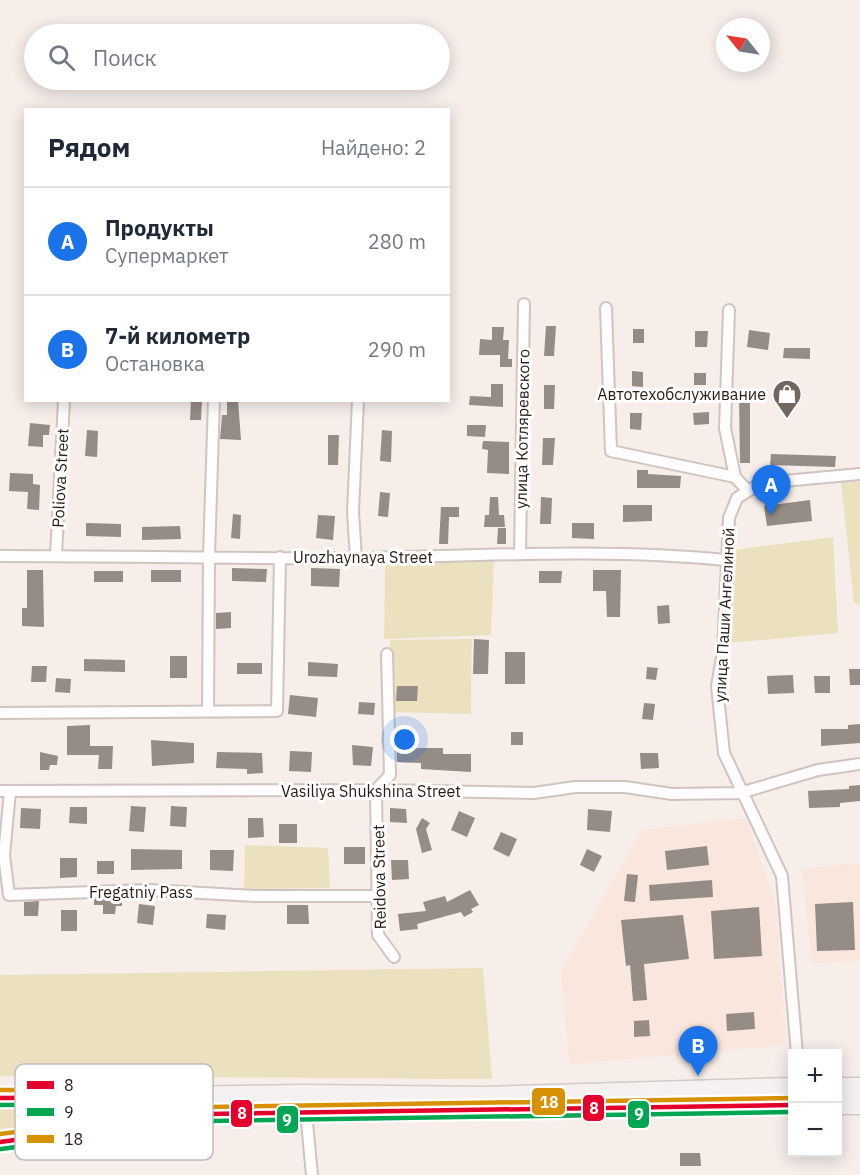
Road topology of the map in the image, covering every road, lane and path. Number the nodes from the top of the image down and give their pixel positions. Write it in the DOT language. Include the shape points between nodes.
graph roads {
  1 [pos="524,304"];
  2 [pos="606,308"];
  3 [pos="729,310"];
  4 [pos="64,402"];
  5 [pos="214,402"];
  6 [pos="358,402"];
  7 [pos="860,474"];
  8 [pos="735,477"];
  9 [pos="747,490"];
  10 [pos="520,554"];
  11 [pos="0,556"];
  12 [pos="56,556"];
  13 [pos="209,556"];
  14 [pos="280,557"];
  15 [pos="356,558"];
  16 [pos="726,560"];
  17 [pos="387,654"];
  18 [pos="208,711"];
  19 [pos="0,713"];
  20 [pos="860,764"];
  21 [pos="376,790"];
  22 [pos="5,791"];
  23 [pos="740,793"];
  24 [pos="376,896"];
  25 [pos="394,957"];
  26 [pos="797,1049"];
  27 [pos="788,1087"];
  28 [pos="842,1087"];
  29 [pos="860,1087"];
  30 [pos="213,1095"];
  31 [pos="788,1105"];
  32 [pos="842,1105"];
  33 [pos="860,1105"];
  34 [pos="306,1112"];
  35 [pos="213,1114"];
  36 [pos="15,1140"];
  37 [pos="0,1142"];
  38 [pos="312,1175"];
  1 -- 10 [label="street, улица Котляревского"];
  2 -- 8 [label="street" via="610,451"];
  3 -- 8 [label="street" via="724,428"];
  4 -- 12 [label="street, Poliova Street"];
  5 -- 13 [label="street"];
  6 -- 15 [label="street" via="353,512"];
  7 -- 9 [label="street" via="784,479"];
  8 -- 9 [label="street"];
  9 -- 16 [label="street, улица Паши Ангелиной" via="737,498 729,518"];
  10 -- 15 [label="street, Urozhaynaya Street"];
  10 -- 16 [label="street, Urozhaynaya Street"];
  11 -- 12 [label="street, Urozhaynaya Street"];
  12 -- 13 [label="street, Urozhaynaya Street"];
  13 -- 14 [label="street, Urozhaynaya Street"];
  13 -- 18 [label="street"];
  14 -- 15 [label="street, Urozhaynaya Street"];
  14 -- 18 [label="street" via="277,711"];
  16 -- 23 [label="street, улица Паши Ангелиной" via="723,652 717,687 724,753"];
  17 -- 21 [label="street" via="390,775"];
  18 -- 19 [label="street"];
  20 -- 23 [label="street, Vasiliya Shukshina Street" via="818,770"];
  21 -- 22 [label="street, Vasiliya Shukshina Street"];
  21 -- 23 [label="street, Vasiliya Shukshina Street" via="534,793 574,787 615,787 672,794"];
  21 -- 24 [label="street, Reidova Street"];
  22 -- 24 [label="street, Fregatniy Pass" via="4,855 9,895 149,890 255,896"];
  23 -- 26 [label="street, улица Паши Ангелиной" via="782,876"];
  24 -- 25 [label="street, Reidova Street" via="378,935"];
  27 -- 30 [label="main road" via="483,1096"];
  28 -- 29 [label="main road"];
  31 -- 34 [label="main road"];
  32 -- 33 [label="main road"];
  34 -- 35 [label="main road"];
  34 -- 38 [label="street"];
  36 -- 37 [label="main road"];
}
